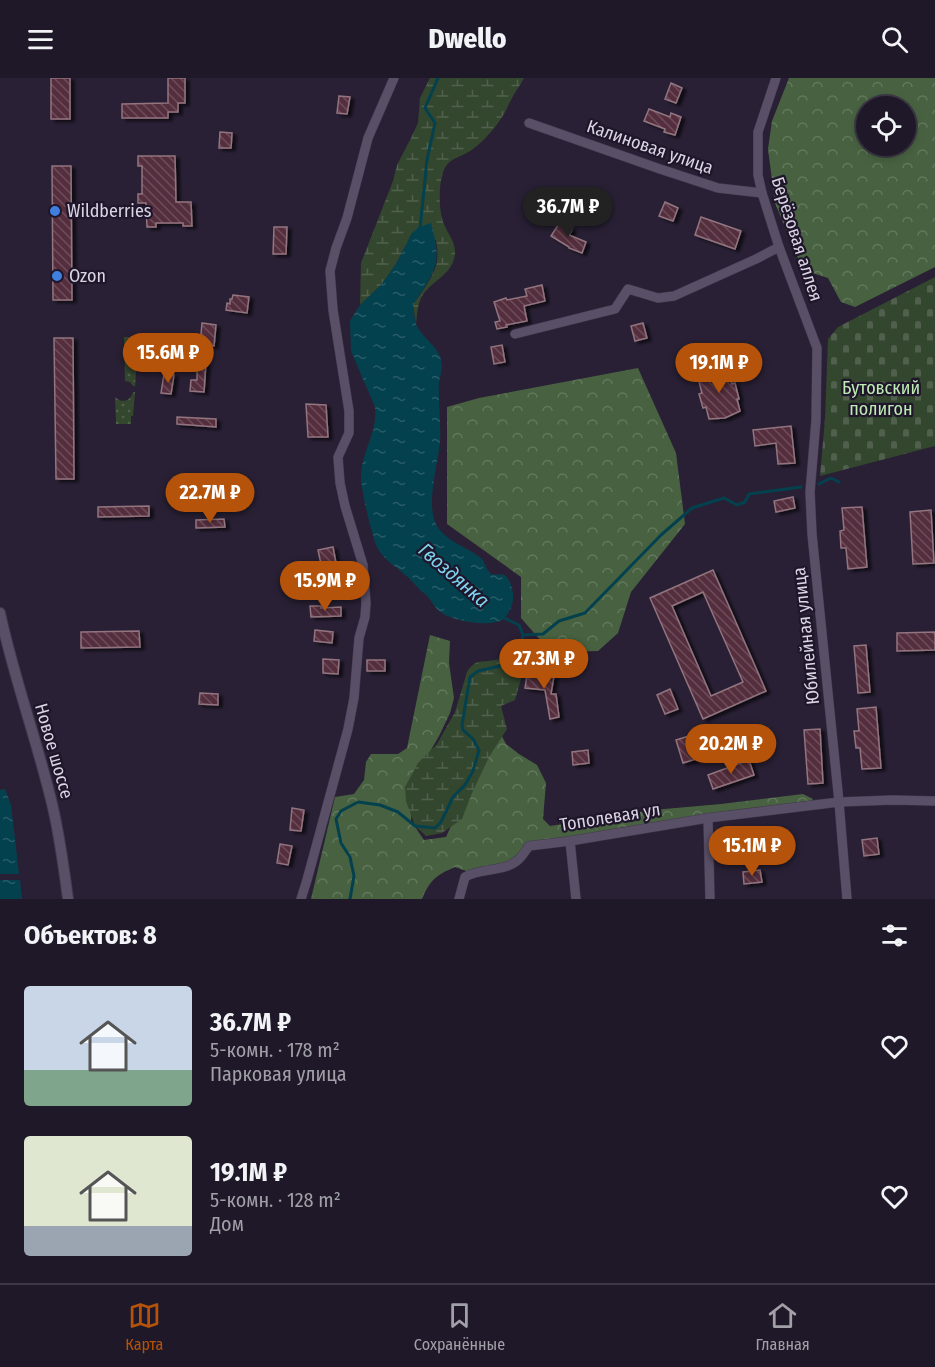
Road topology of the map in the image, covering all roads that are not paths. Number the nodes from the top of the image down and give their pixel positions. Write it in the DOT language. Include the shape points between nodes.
graph roads {
  1 [pos="394,78"];
  2 [pos="776,78"];
  3 [pos="529,123"];
  4 [pos="762,193"];
  5 [pos="779,247"];
  6 [pos="515,334"];
  7 [pos="815,340"];
  8 [pos="0,613"];
  9 [pos="935,801"];
  10 [pos="839,802"];
  11 [pos="708,818"];
  12 [pos="570,841"];
  13 [pos="68,899"];
  14 [pos="301,899"];
  15 [pos="459,899"];
  16 [pos="576,899"];
  17 [pos="710,899"];
  18 [pos="847,899"];
  1 -- 14 [label="street" via="368,138 330,271 349,411 349,433 338,457 340,483 363,565 366,603 348,729"];
  2 -- 4 [label="street, Берёзовая аллея" via="758,132"];
  3 -- 4 [label="street, Калиновая улица" via="718,188"];
  4 -- 5 [label="street, Берёзовая аллея"];
  5 -- 6 [label="street" via="674,296 658,298 628,289 615,309"];
  5 -- 7 [label="street, Берёзовая аллея"];
  7 -- 10 [label="street, Юбилейная улица" via="812,536"];
  8 -- 13 [label="street, Новое шоссе" via="54,810"];
  9 -- 10 [label="street, Тополевая ул"];
  10 -- 11 [label="street, Тополевая ул"];
  10 -- 18 [label="street, Юбилейная улица"];
  11 -- 12 [label="street, Тополевая ул"];
  11 -- 17 [label="street"];
  12 -- 15 [label="street, Тополевая ул" via="529,846 519,860 506,867 472,873 465,877"];
  12 -- 16 [label="street"];
}
